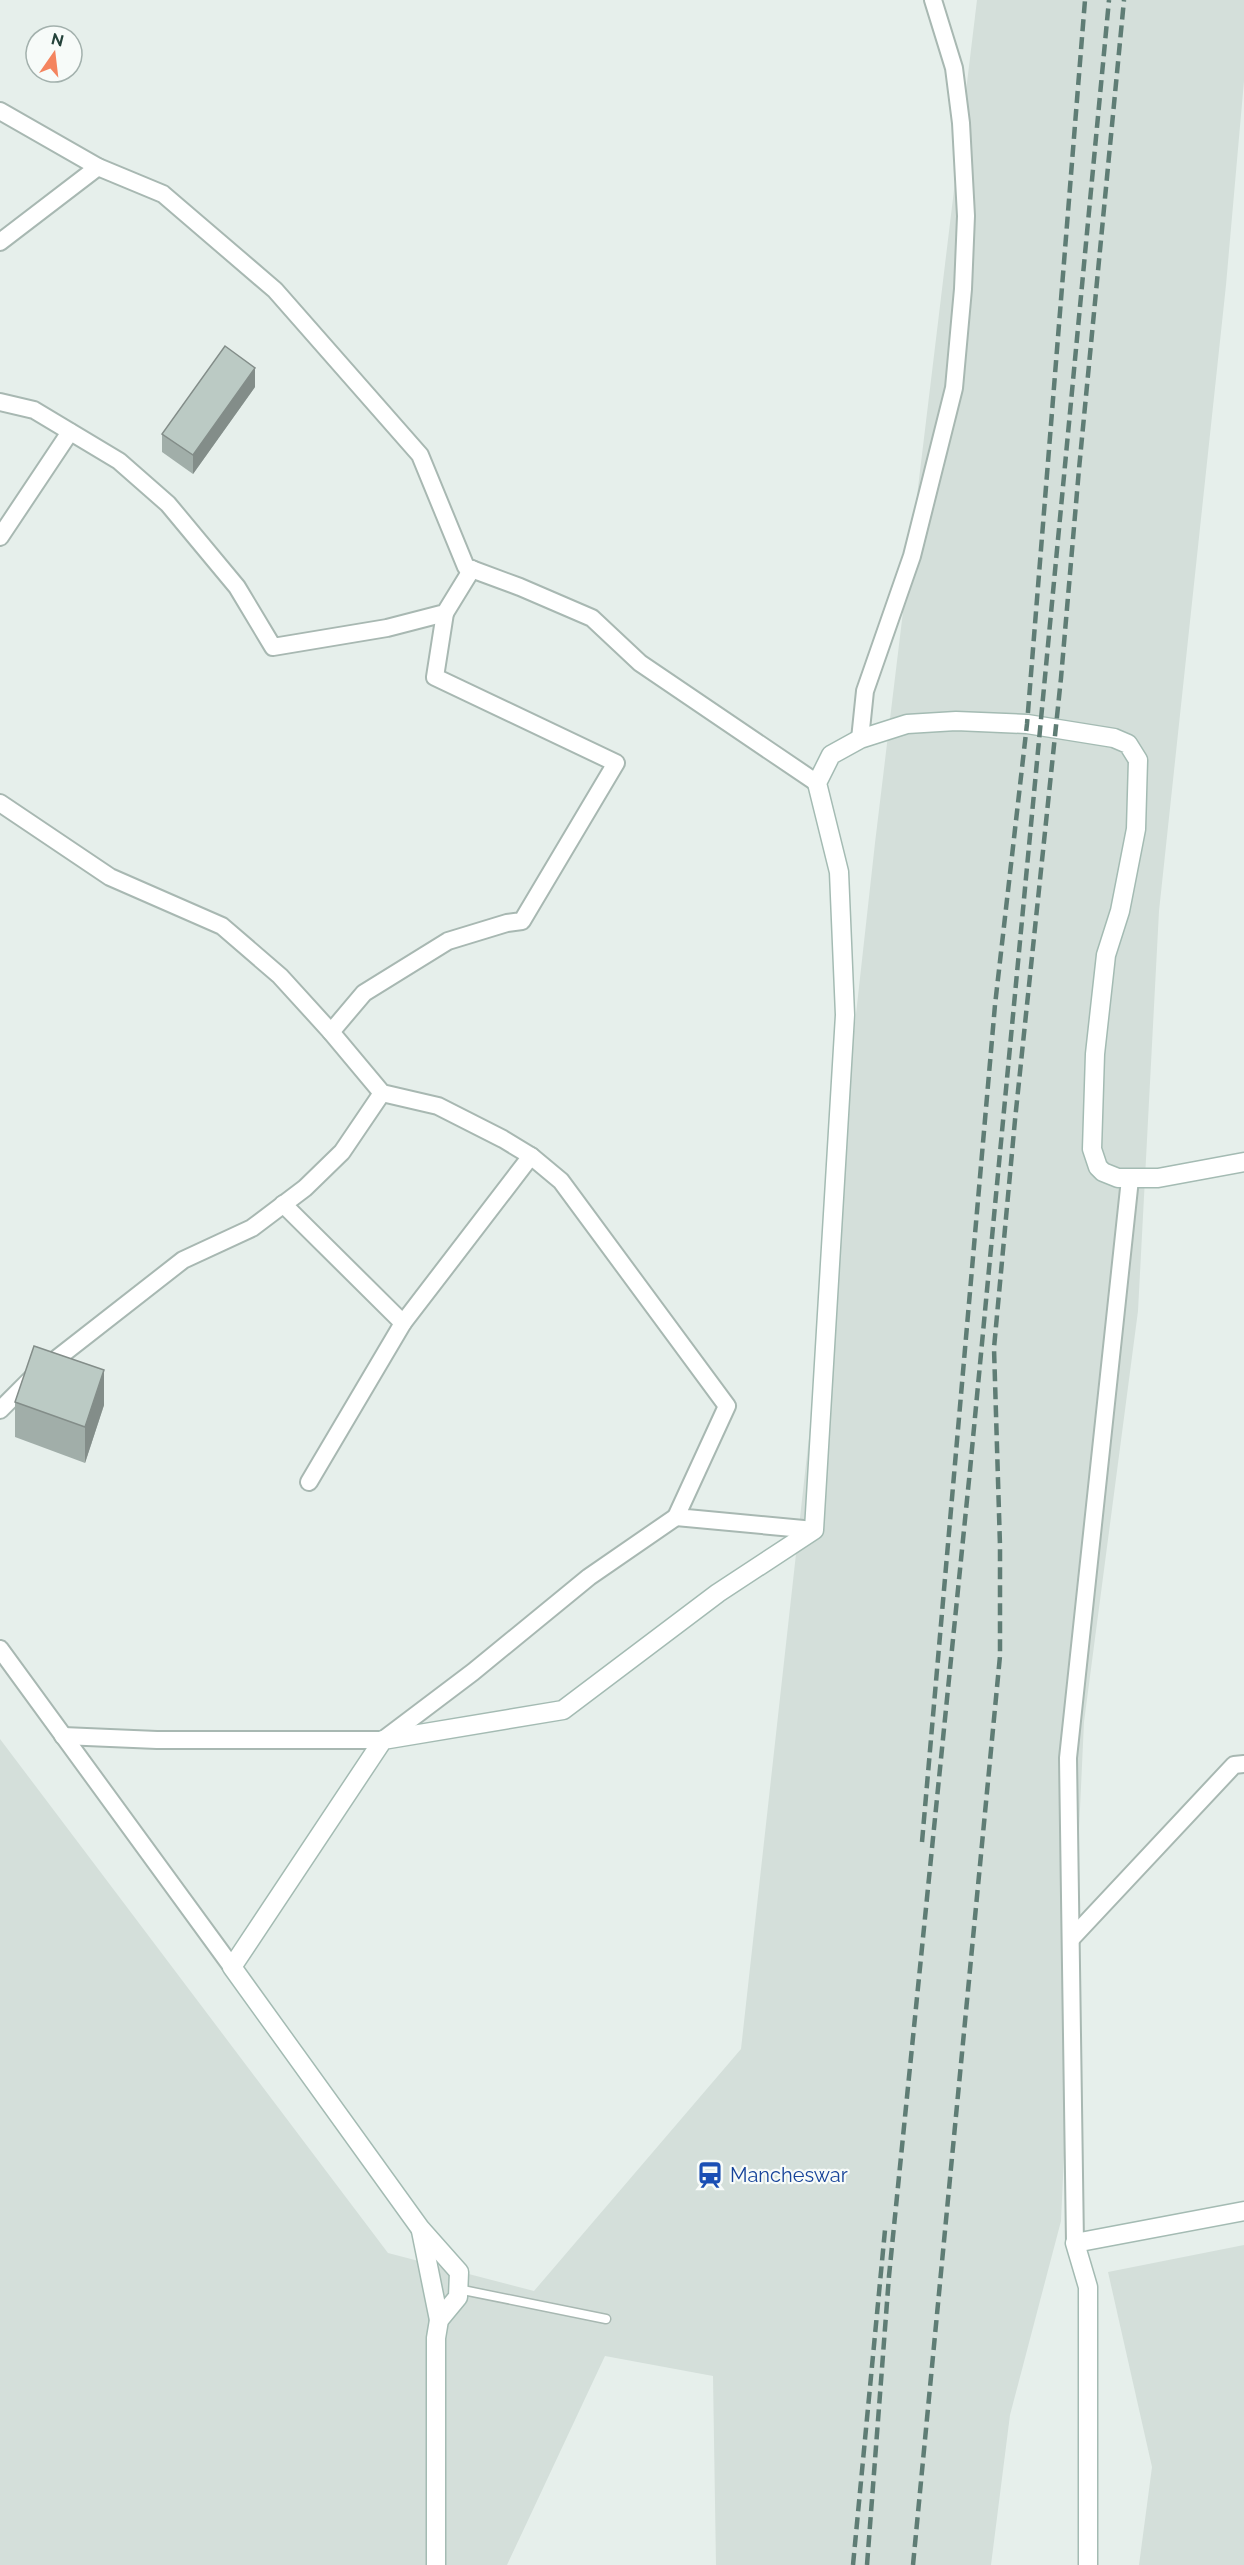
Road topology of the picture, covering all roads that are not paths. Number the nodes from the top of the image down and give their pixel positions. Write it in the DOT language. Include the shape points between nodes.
graph roads {
  1 [pos="933,0"];
  2 [pos="0,111"];
  3 [pos="98,167"];
  4 [pos="0,242"];
  5 [pos="0,402"];
  6 [pos="70,432"];
  7 [pos="0,537"];
  8 [pos="472,570"];
  9 [pos="445,614"];
  10 [pos="860,739"];
  11 [pos="818,783"];
  12 [pos="0,803"];
  13 [pos="331,1032"];
  14 [pos="382,1093"];
  15 [pos="531,1156"];
  16 [pos="1244,1162"];
  17 [pos="1130,1179"];
  18 [pos="283,1204"];
  19 [pos="403,1323"];
  20 [pos="0,1410"];
  21 [pos="309,1482"];
  22 [pos="676,1517"];
  23 [pos="814,1530"];
  24 [pos="0,1649"];
  25 [pos="63,1736"];
  26 [pos="383,1740"];
  27 [pos="1244,1764"];
  28 [pos="1071,1939"];
  29 [pos="232,1967"];
  30 [pos="1244,2211"];
  31 [pos="420,2228"];
  32 [pos="1075,2243"];
  33 [pos="458,2289"];
  34 [pos="606,2319"];
  35 [pos="439,2320"];
  36 [pos="436,2565"];
  37 [pos="1088,2565"];
  1 -- 10 [label="street" via="954,68 961,123 966,216 954,388 912,556 865,691"];
  2 -- 3 [label="street"];
  3 -- 4 [label="street"];
  3 -- 8 [label="street" via="163,194 275,290 420,455 466,567"];
  5 -- 6 [label="street" via="34,410"];
  6 -- 7 [label="street"];
  6 -- 9 [label="street" via="119,461 168,504 237,587 273,647"];
  8 -- 9 [label="street"];
  8 -- 11 [label="street" via="592,618 640,663"];
  9 -- 13 [label="street" via="435,677 616,763 522,921 448,941 364,993"];
  10 -- 11 [label="street" via="831,755"];
  10 -- 17 [label="street" via="907,724 1027,724 1114,738 1128,744 1138,760 1136,829 1120,911 1106,955 1101,993 1092,1118 1092,1149 1098,1167 1118,1178"];
  11 -- 23 [label="street" via="839,872 845,1015"];
  12 -- 13 [label="street" via="110,877 222,926 280,976"];
  13 -- 14 [label="street"];
  14 -- 15 [label="street" via="438,1106"];
  14 -- 18 [label="street" via="342,1152"];
  15 -- 19 [label="street"];
  15 -- 22 [label="street" via="561,1181 727,1406"];
  16 -- 17 [label="street" via="1158,1178"];
  17 -- 28 [label="street" via="1068,1758"];
  18 -- 19 [label="street"];
  18 -- 20 [label="street" via="252,1227 183,1260 32,1378"];
  19 -- 21 [label="street"];
  22 -- 23 [label="street"];
  22 -- 26 [label="street" via="589,1577"];
  23 -- 26 [label="street" via="718,1593 562,1710"];
  24 -- 25 [label="street"];
  25 -- 26 [label="street"];
  25 -- 29 [label="street"];
  26 -- 29 [label="street"];
  27 -- 28 [label="street" via="1234,1766"];
  28 -- 32 [label="street"];
  29 -- 31 [label="street"];
  30 -- 32 [label="street"];
  31 -- 33 [label="street" via="459,2272"];
  31 -- 35 [label="street"];
  32 -- 37 [label="street" via="1088,2287"];
  33 -- 34 [label="lane"];
  33 -- 35 [label="street" via="458,2297"];
  35 -- 36 [label="street"];
}
